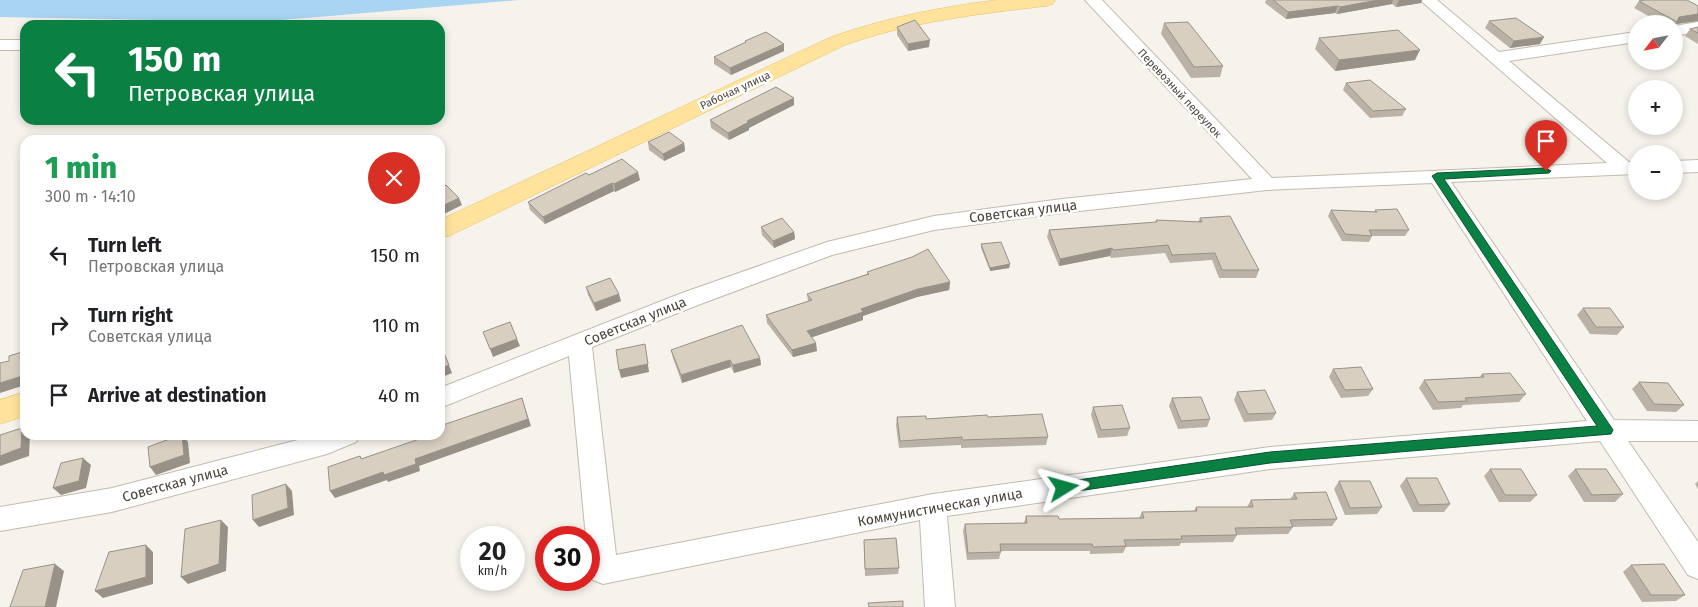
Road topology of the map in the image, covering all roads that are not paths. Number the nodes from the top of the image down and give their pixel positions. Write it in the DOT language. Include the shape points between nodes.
graph roads {
  1 [pos="1046,0"];
  2 [pos="1093,0"];
  3 [pos="1428,0"];
  4 [pos="1698,27"];
  5 [pos="1683,30"];
  6 [pos="1628,38"];
  7 [pos="0,45"];
  8 [pos="20,45"];
  9 [pos="1495,58"];
  10 [pos="1628,166"];
  11 [pos="1698,166"];
  12 [pos="1683,167"];
  13 [pos="1628,168"];
  14 [pos="1437,176"];
  15 [pos="1267,184"];
  16 [pos="445,228"];
  17 [pos="580,343"];
  18 [pos="445,396"];
  19 [pos="20,406"];
  20 [pos="0,412"];
  21 [pos="1607,430"];
  22 [pos="1698,430"];
  23 [pos="334,440"];
  24 [pos="933,506"];
  25 [pos="0,519"];
  26 [pos="1698,566"];
  27 [pos="940,607"];
  1 -- 16 [label="main road, Рабочая улица" via="948,12 867,30"];
  2 -- 15 [label="street, Перевозный переулок"];
  3 -- 9 [label="street"];
  4 -- 5 [label="street"];
  6 -- 9 [label="street"];
  7 -- 8 [label="street"];
  9 -- 10 [label="street"];
  11 -- 12 [label="street"];
  13 -- 14 [label="street, Советская улица"];
  14 -- 15 [label="street, Советская улица"];
  14 -- 21 [label="street"];
  15 -- 17 [label="street, Советская улица" via="934,223 826,249"];
  17 -- 18 [label="street, Советская улица"];
  17 -- 24 [label="street, Коммунистическая улица" via="603,571"];
  19 -- 20 [label="main road"];
  21 -- 22 [label="street, Коммунистическая улица"];
  21 -- 24 [label="street, Коммунистическая улица" via="1270,458"];
  21 -- 26 [label="street"];
  23 -- 25 [label="street, Советская улица" via="112,500"];
  24 -- 27 [label="street"];
}
